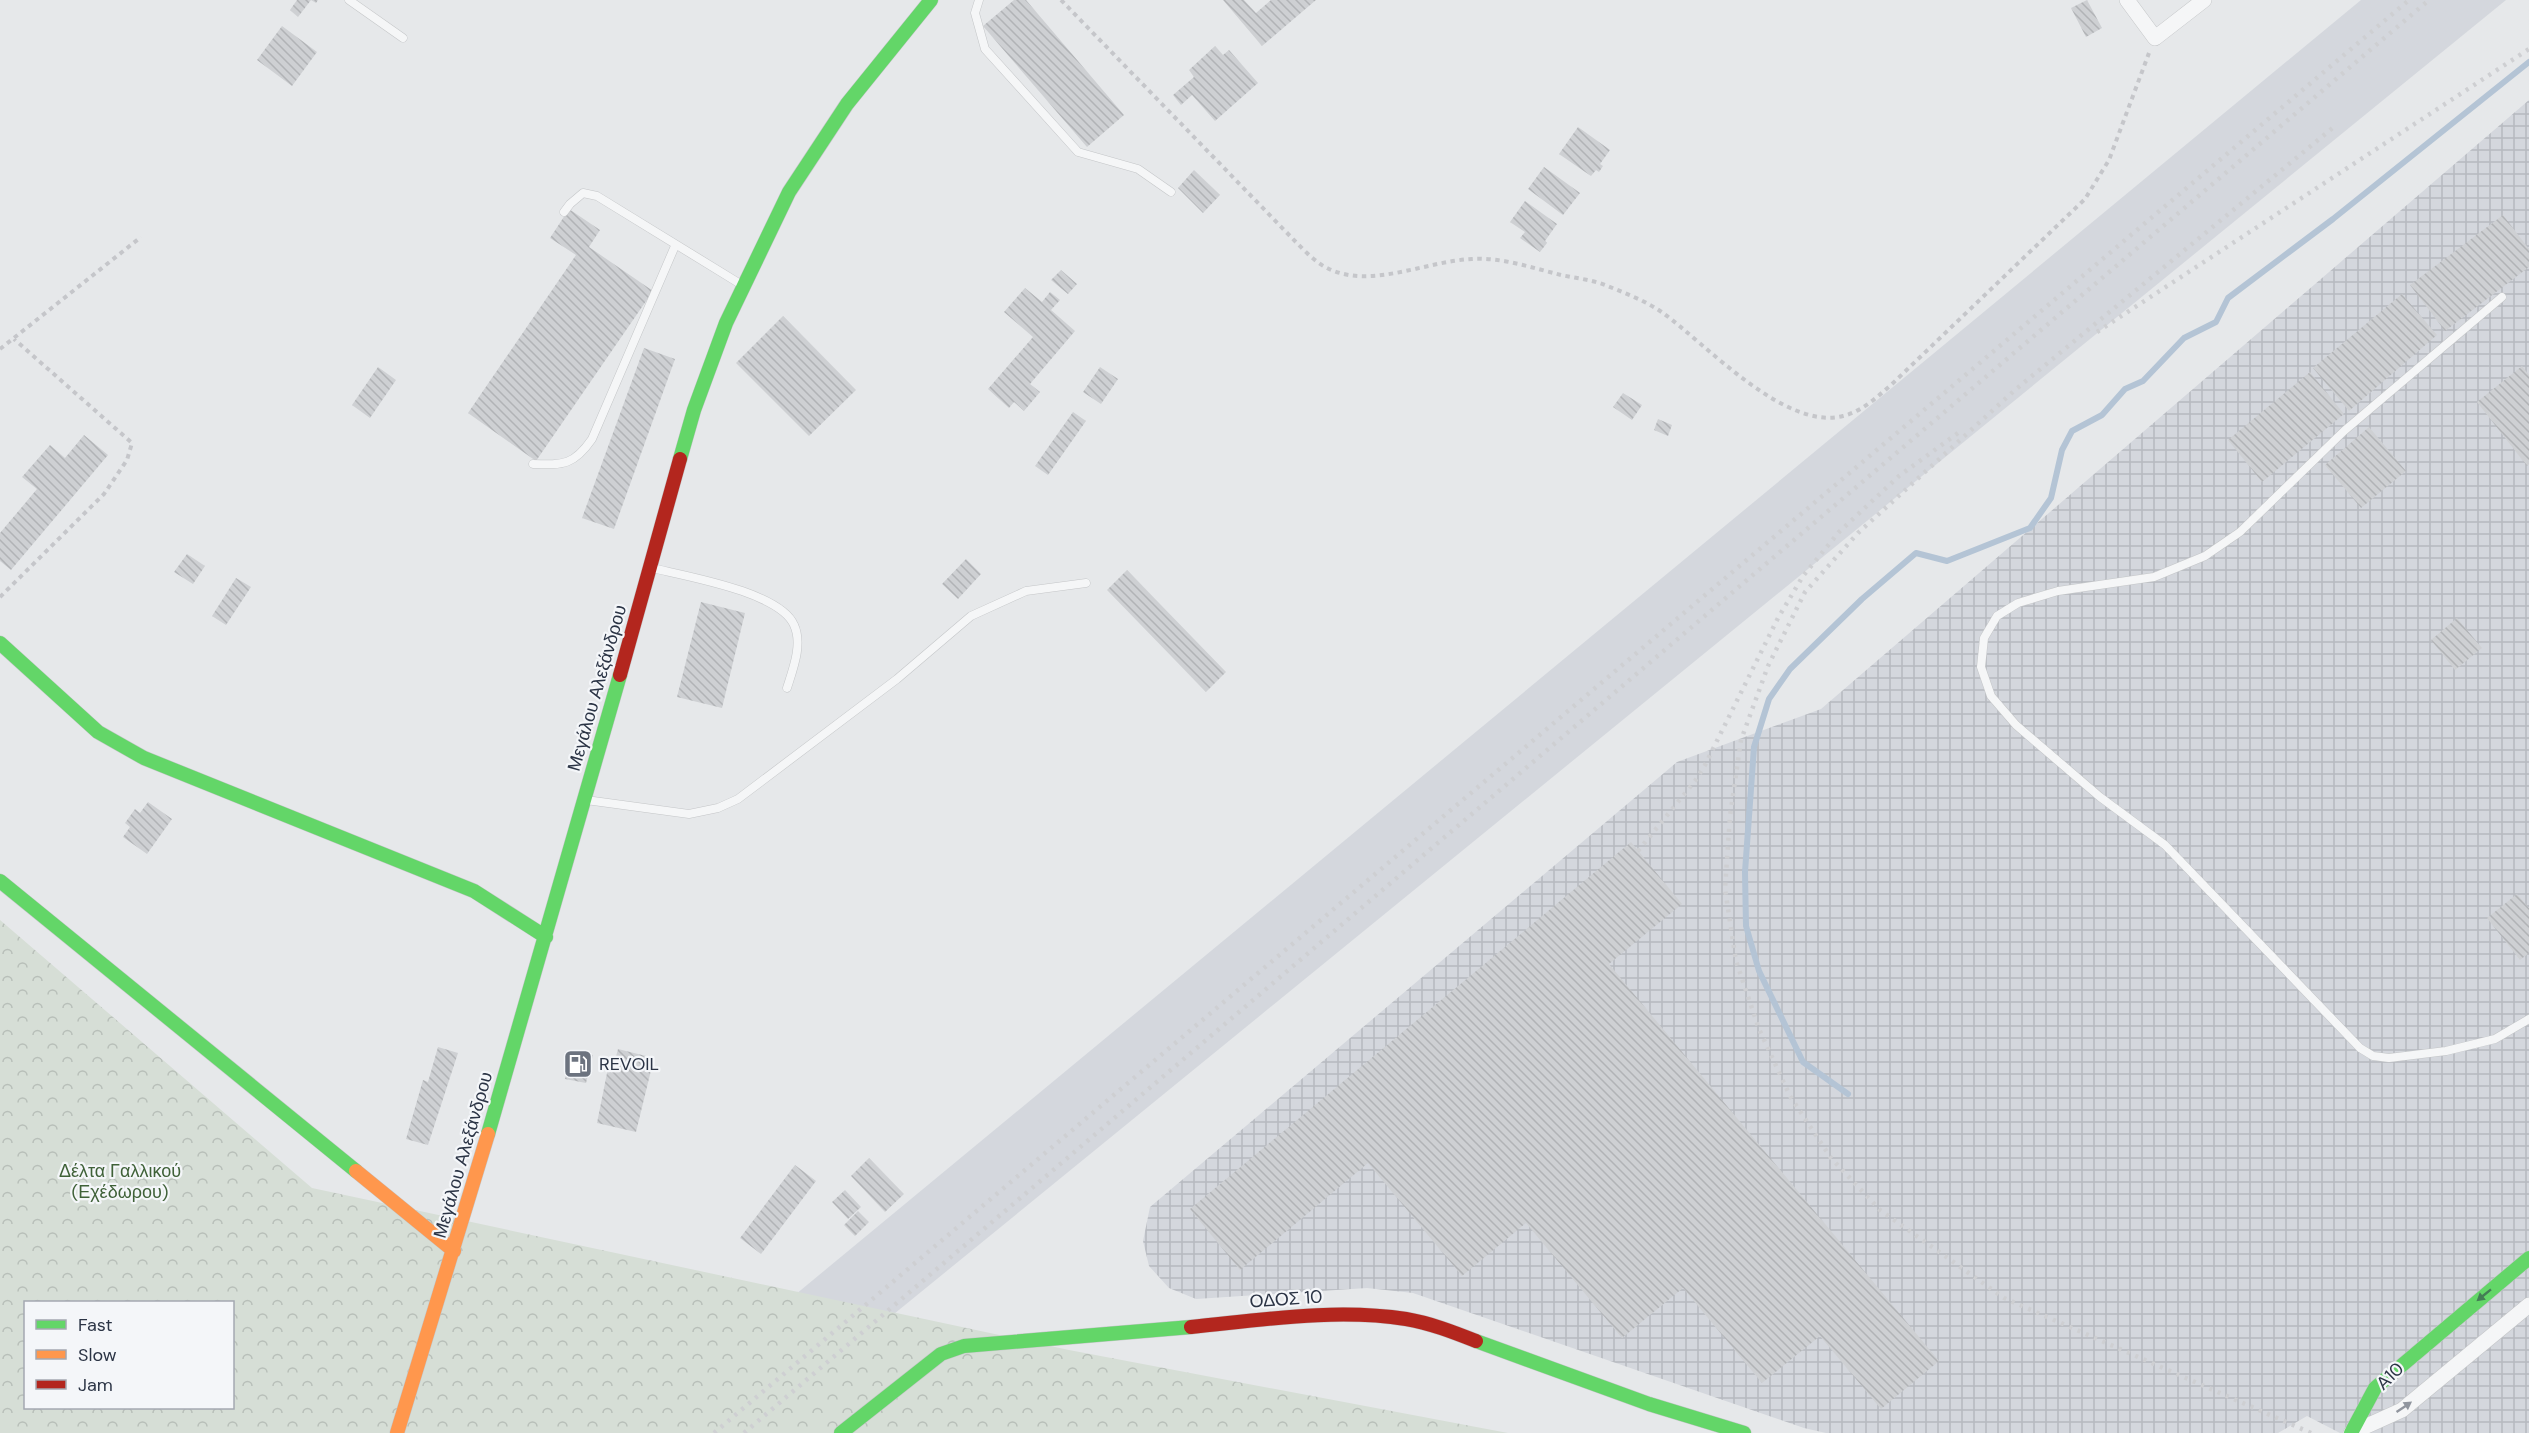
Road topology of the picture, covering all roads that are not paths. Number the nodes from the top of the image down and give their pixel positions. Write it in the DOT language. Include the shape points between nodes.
graph roads {
  1 [pos="349,0"];
  2 [pos="931,0"];
  3 [pos="979,0"];
  4 [pos="2127,0"];
  5 [pos="2204,0"];
  6 [pos="403,38"];
  7 [pos="1171,192"];
  8 [pos="564,212"];
  9 [pos="675,246"];
  10 [pos="743,286"];
  11 [pos="2502,297"];
  12 [pos="533,464"];
  13 [pos="650,568"];
  14 [pos="1086,584"];
  15 [pos="0,643"];
  16 [pos="787,688"];
  17 [pos="584,800"];
  18 [pos="0,881"];
  19 [pos="546,937"];
  20 [pos="2529,1019"];
  21 [pos="454,1251"];
  22 [pos="2529,1258"];
  23 [pos="2529,1305"];
  24 [pos="398,1433"];
  25 [pos="841,1433"];
  26 [pos="1744,1433"];
  27 [pos="2351,1433"];
  1 -- 6 [label="lane"];
  2 -- 10 [label="street, Μεγάλου Αλεξάνδρου" via="847,104 789,192"];
  3 -- 7 [label="lane" via="975,13 985,49 1078,152 1138,169"];
  4 -- 5 [label="street" via="2155,38"];
  8 -- 9 [label="lane" via="583,193 597,196"];
  9 -- 10 [label="lane"];
  9 -- 12 [label="lane" via="592,439 572,461"];
  10 -- 13 [label="street, Μεγάλου Αλεξάνδρου" via="694,410"];
  11 -- 20 [label="lane" via="2344,431 2240,532 2205,556 2154,577 2058,591 2018,603 1997,616 1984,638 1981,667 1991,696 2016,725 2100,797 2165,845 2360,1048 2373,1056 2389,1058 2446,1051 2495,1040"];
  13 -- 16 [label="lane" via="758,596 779,607 794,623 797,636"];
  13 -- 17 [label="street, Μεγάλου Αλεξάνδρου"];
  14 -- 17 [label="lane" via="1026,591 971,616 854,713 738,799 718,808 689,814"];
  15 -- 19 [label="street" via="98,732 144,758 474,891"];
  17 -- 19 [label="street, Μεγάλου Αλεξάνδρου"];
  18 -- 21 [label="street"];
  19 -- 21 [label="street, Μεγάλου Αλεξάνδρου"];
  21 -- 24 [label="street, Μεγάλου Αλεξάνδρου"];
  22 -- 27 [label="street, Α10, one-way" via="2375,1388"];
  27 -- 23 [label="street, Α10, one-way" via="2402,1410"];
  25 -- 26 [label="street, ΟΔΟΣ 10" via="941,1354 964,1346 1337,1314 1406,1318 1439,1327 1649,1404"];
}
